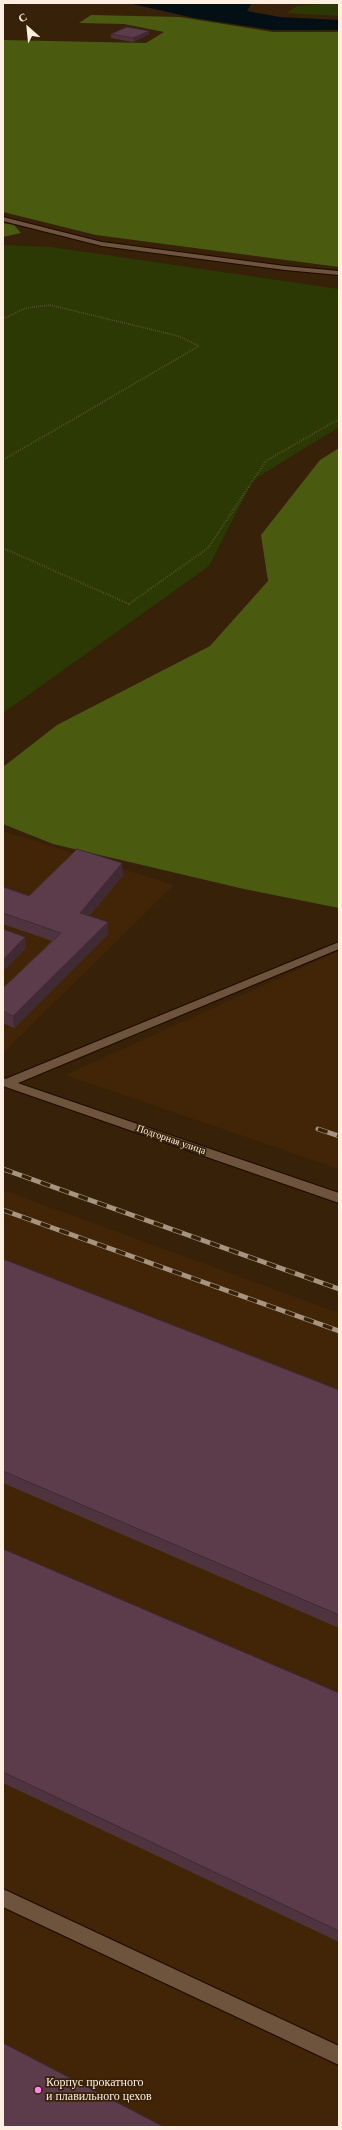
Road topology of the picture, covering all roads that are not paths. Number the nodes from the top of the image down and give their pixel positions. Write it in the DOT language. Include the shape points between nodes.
graph roads {
  1 [pos="3,219"];
  2 [pos="339,273"];
  3 [pos="339,945"];
  4 [pos="5,1083"];
  5 [pos="339,1198"];
  6 [pos="3,1898"];
  7 [pos="339,2056"];
  1 -- 2 [label="street" via="102,244"];
  3 -- 4 [label="street"];
  4 -- 5 [label="street, Подгорная улица"];
  6 -- 7 [label="street"];
}
